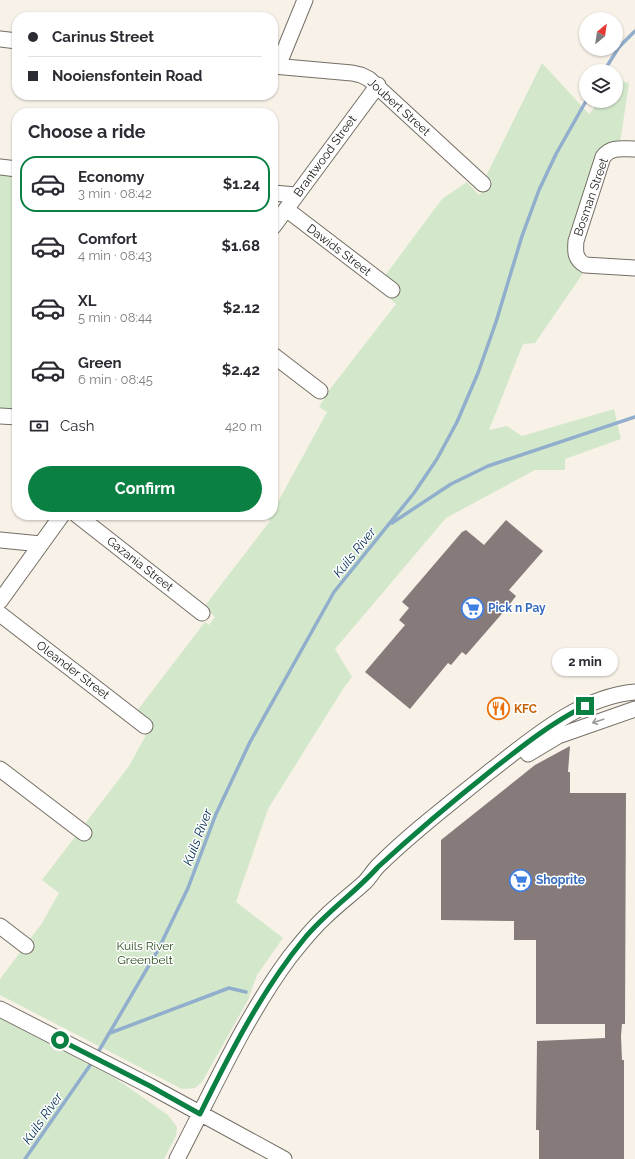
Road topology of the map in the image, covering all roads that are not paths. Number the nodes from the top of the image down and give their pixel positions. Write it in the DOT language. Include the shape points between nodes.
graph roads {
  1 [pos="305,0"];
  2 [pos="0,39"];
  3 [pos="12,40"];
  4 [pos="278,59"];
  5 [pos="278,66"];
  6 [pos="378,85"];
  7 [pos="635,149"];
  8 [pos="0,167"];
  9 [pos="12,168"];
  10 [pos="483,184"];
  11 [pos="278,193"];
  12 [pos="296,195"];
  13 [pos="286,209"];
  14 [pos="278,220"];
  15 [pos="635,268"];
  16 [pos="392,290"];
  17 [pos="278,359"];
  18 [pos="320,391"];
  19 [pos="0,416"];
  20 [pos="12,417"];
  21 [pos="58,520"];
  22 [pos="83,520"];
  23 [pos="0,540"];
  24 [pos="41,544"];
  25 [pos="0,600"];
  26 [pos="202,613"];
  27 [pos="0,614"];
  28 [pos="635,692"];
  29 [pos="635,709"];
  30 [pos="146,726"];
  31 [pos="0,769"];
  32 [pos="84,833"];
  33 [pos="365,882"];
  34 [pos="0,926"];
  35 [pos="26,946"];
  36 [pos="0,1009"];
  37 [pos="200,1114"];
  38 [pos="177,1159"];
  39 [pos="284,1159"];
  1 -- 4 [label="street"];
  2 -- 3 [label="street"];
  5 -- 6 [label="street, Joubert Street" via="361,75"];
  6 -- 10 [label="street, Joubert Street"];
  6 -- 12 [label="street, Brantwood Street"];
  7 -- 15 [label="street, Bosman Street" via="614,149 603,157 576,241 576,256 580,262 592,267"];
  8 -- 9 [label="street"];
  11 -- 12 [label="street"];
  12 -- 13 [label="street, Brantwood Street"];
  13 -- 14 [label="street, Brantwood Street"];
  13 -- 16 [label="street, Dawids Street"];
  17 -- 18 [label="street"];
  19 -- 20 [label="street"];
  21 -- 24 [label="street"];
  22 -- 26 [label="street, Gazania Street"];
  23 -- 24 [label="street"];
  24 -- 25 [label="street"];
  27 -- 30 [label="street, Oleander Street"];
  28 -- 33 [label="street" via="585,706 527,743 414,834"];
  29 -- 33 [label="street, one-way" via="578,728 538,747 496,776 422,840"];
  31 -- 32 [label="street"];
  33 -- 37 [label="street" via="324,918 289,959 244,1030"];
  34 -- 35 [label="street"];
  36 -- 37 [label="street"];
  37 -- 38 [label="street"];
  37 -- 39 [label="street"];
}
